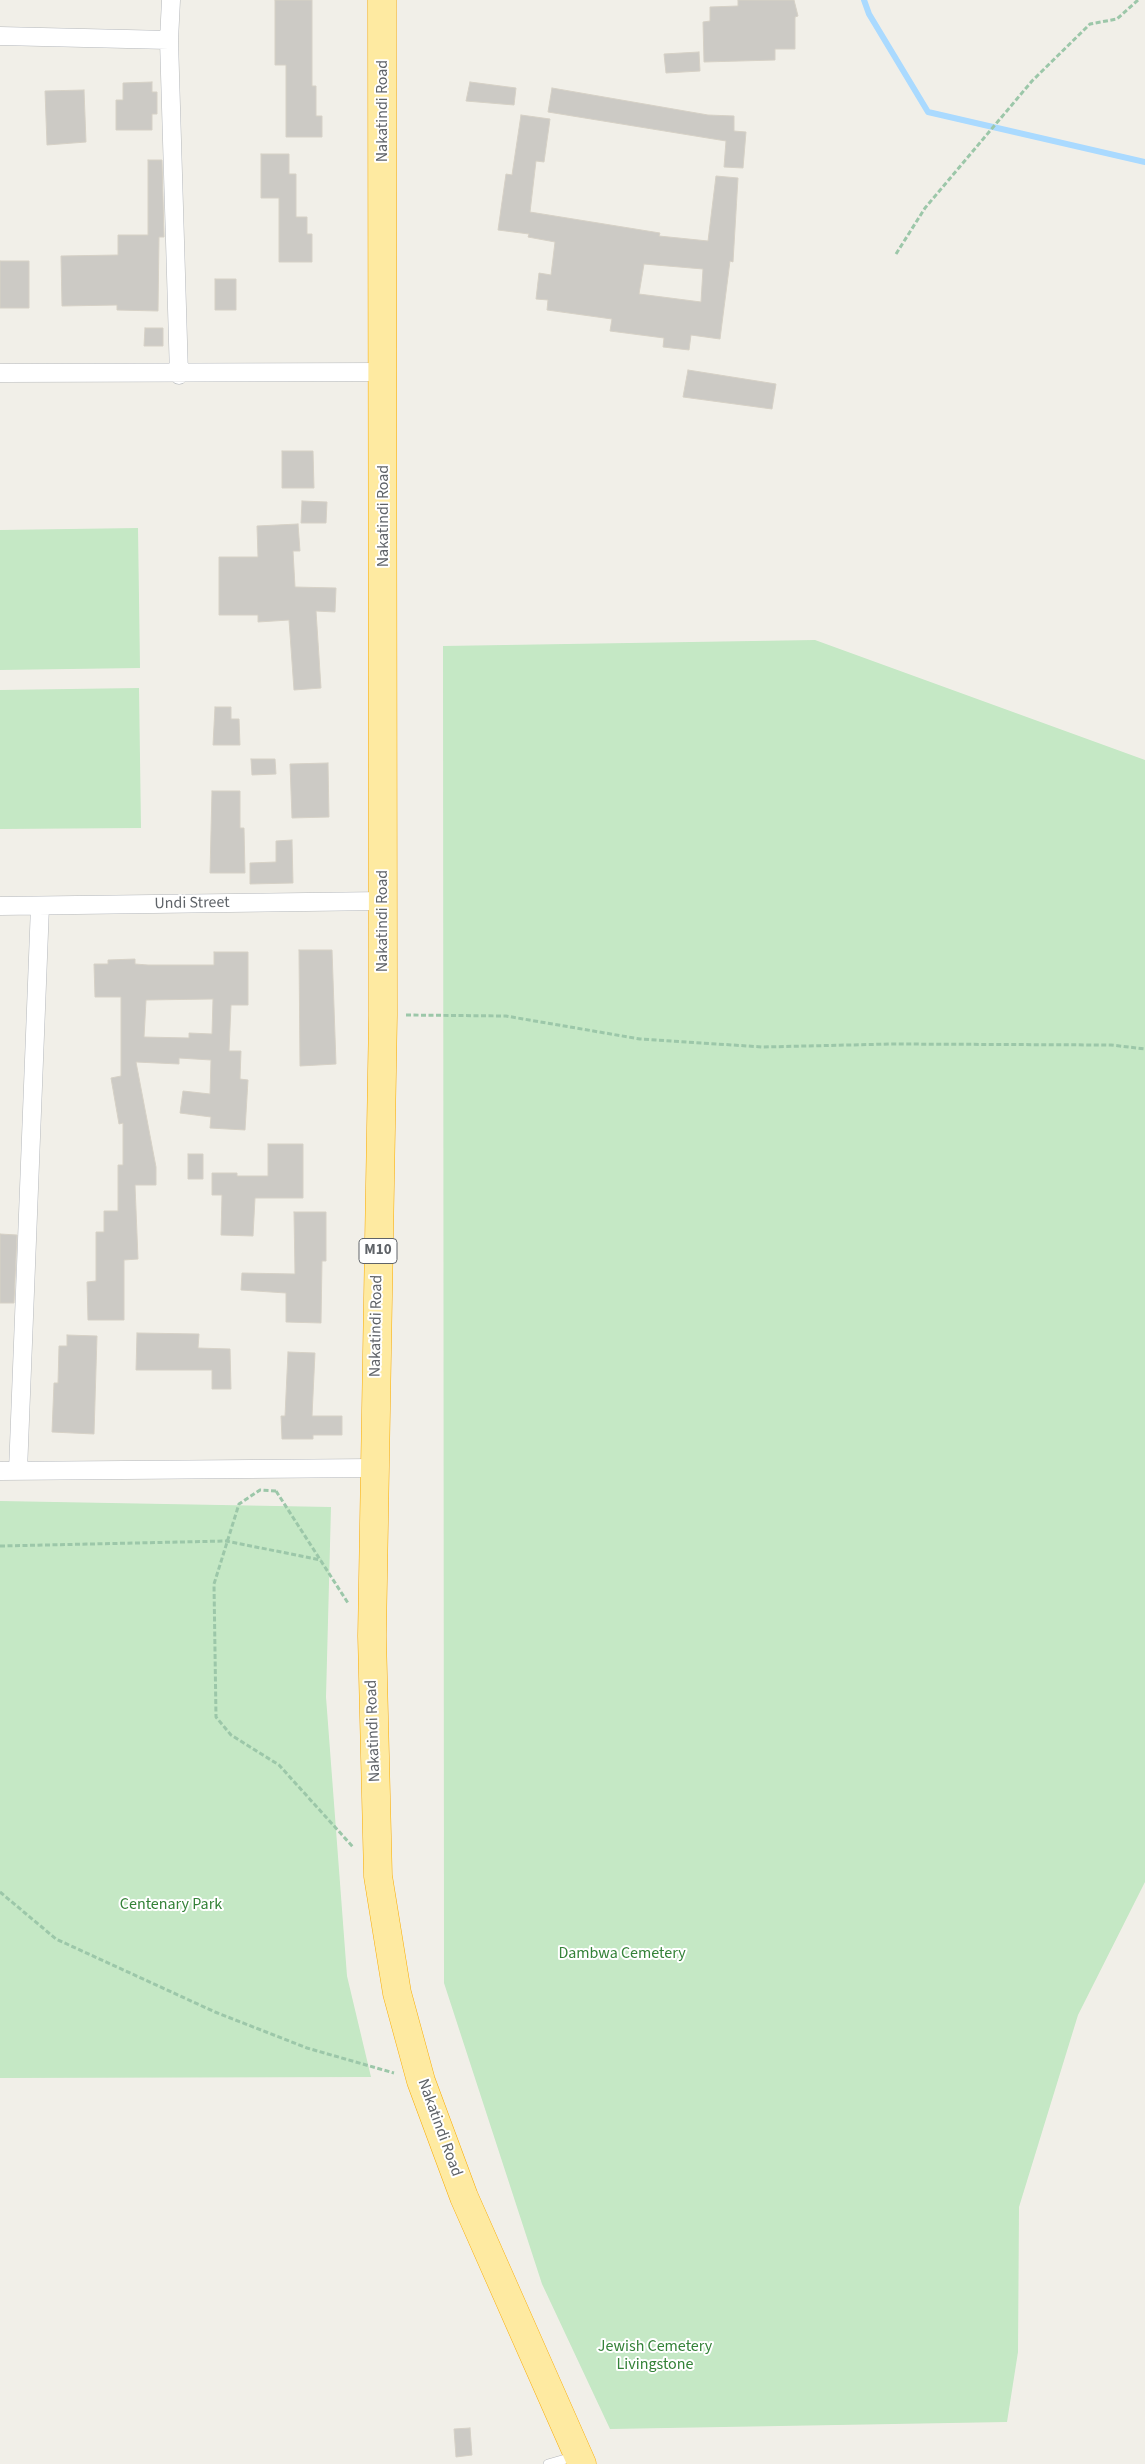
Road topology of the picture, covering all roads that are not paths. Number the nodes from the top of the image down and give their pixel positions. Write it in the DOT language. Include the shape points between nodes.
graph roads {
  1 [pos="171,0"];
  2 [pos="382,0"];
  3 [pos="0,36"];
  4 [pos="170,40"];
  5 [pos="384,372"];
  6 [pos="0,373"];
  7 [pos="179,374"];
  8 [pos="383,901"];
  9 [pos="0,906"];
  10 [pos="40,906"];
  11 [pos="374,1468"];
  12 [pos="9,1471"];
  13 [pos="580,2460"];
  14 [pos="548,2464"];
  1 -- 4 [label="street"];
  2 -- 5 [label="highway, Nakatindi Road / M10"];
  3 -- 4 [label="street"];
  4 -- 7 [label="street"];
  5 -- 7 [label="street"];
  5 -- 8 [label="highway, Nakatindi Road / M10"];
  6 -- 7 [label="street"];
  8 -- 10 [label="street, Undi Street"];
  8 -- 11 [label="highway, Nakatindi Road / M10"];
  9 -- 10 [label="street, Undi Street"];
  10 -- 12 [label="street"];
  11 -- 12 [label="street"];
  11 -- 13 [label="highway, Nakatindi Road / M10" via="372,1636 378,1876 397,1993 421,2081 464,2197"];
  13 -- 14 [label="lane"];
}
